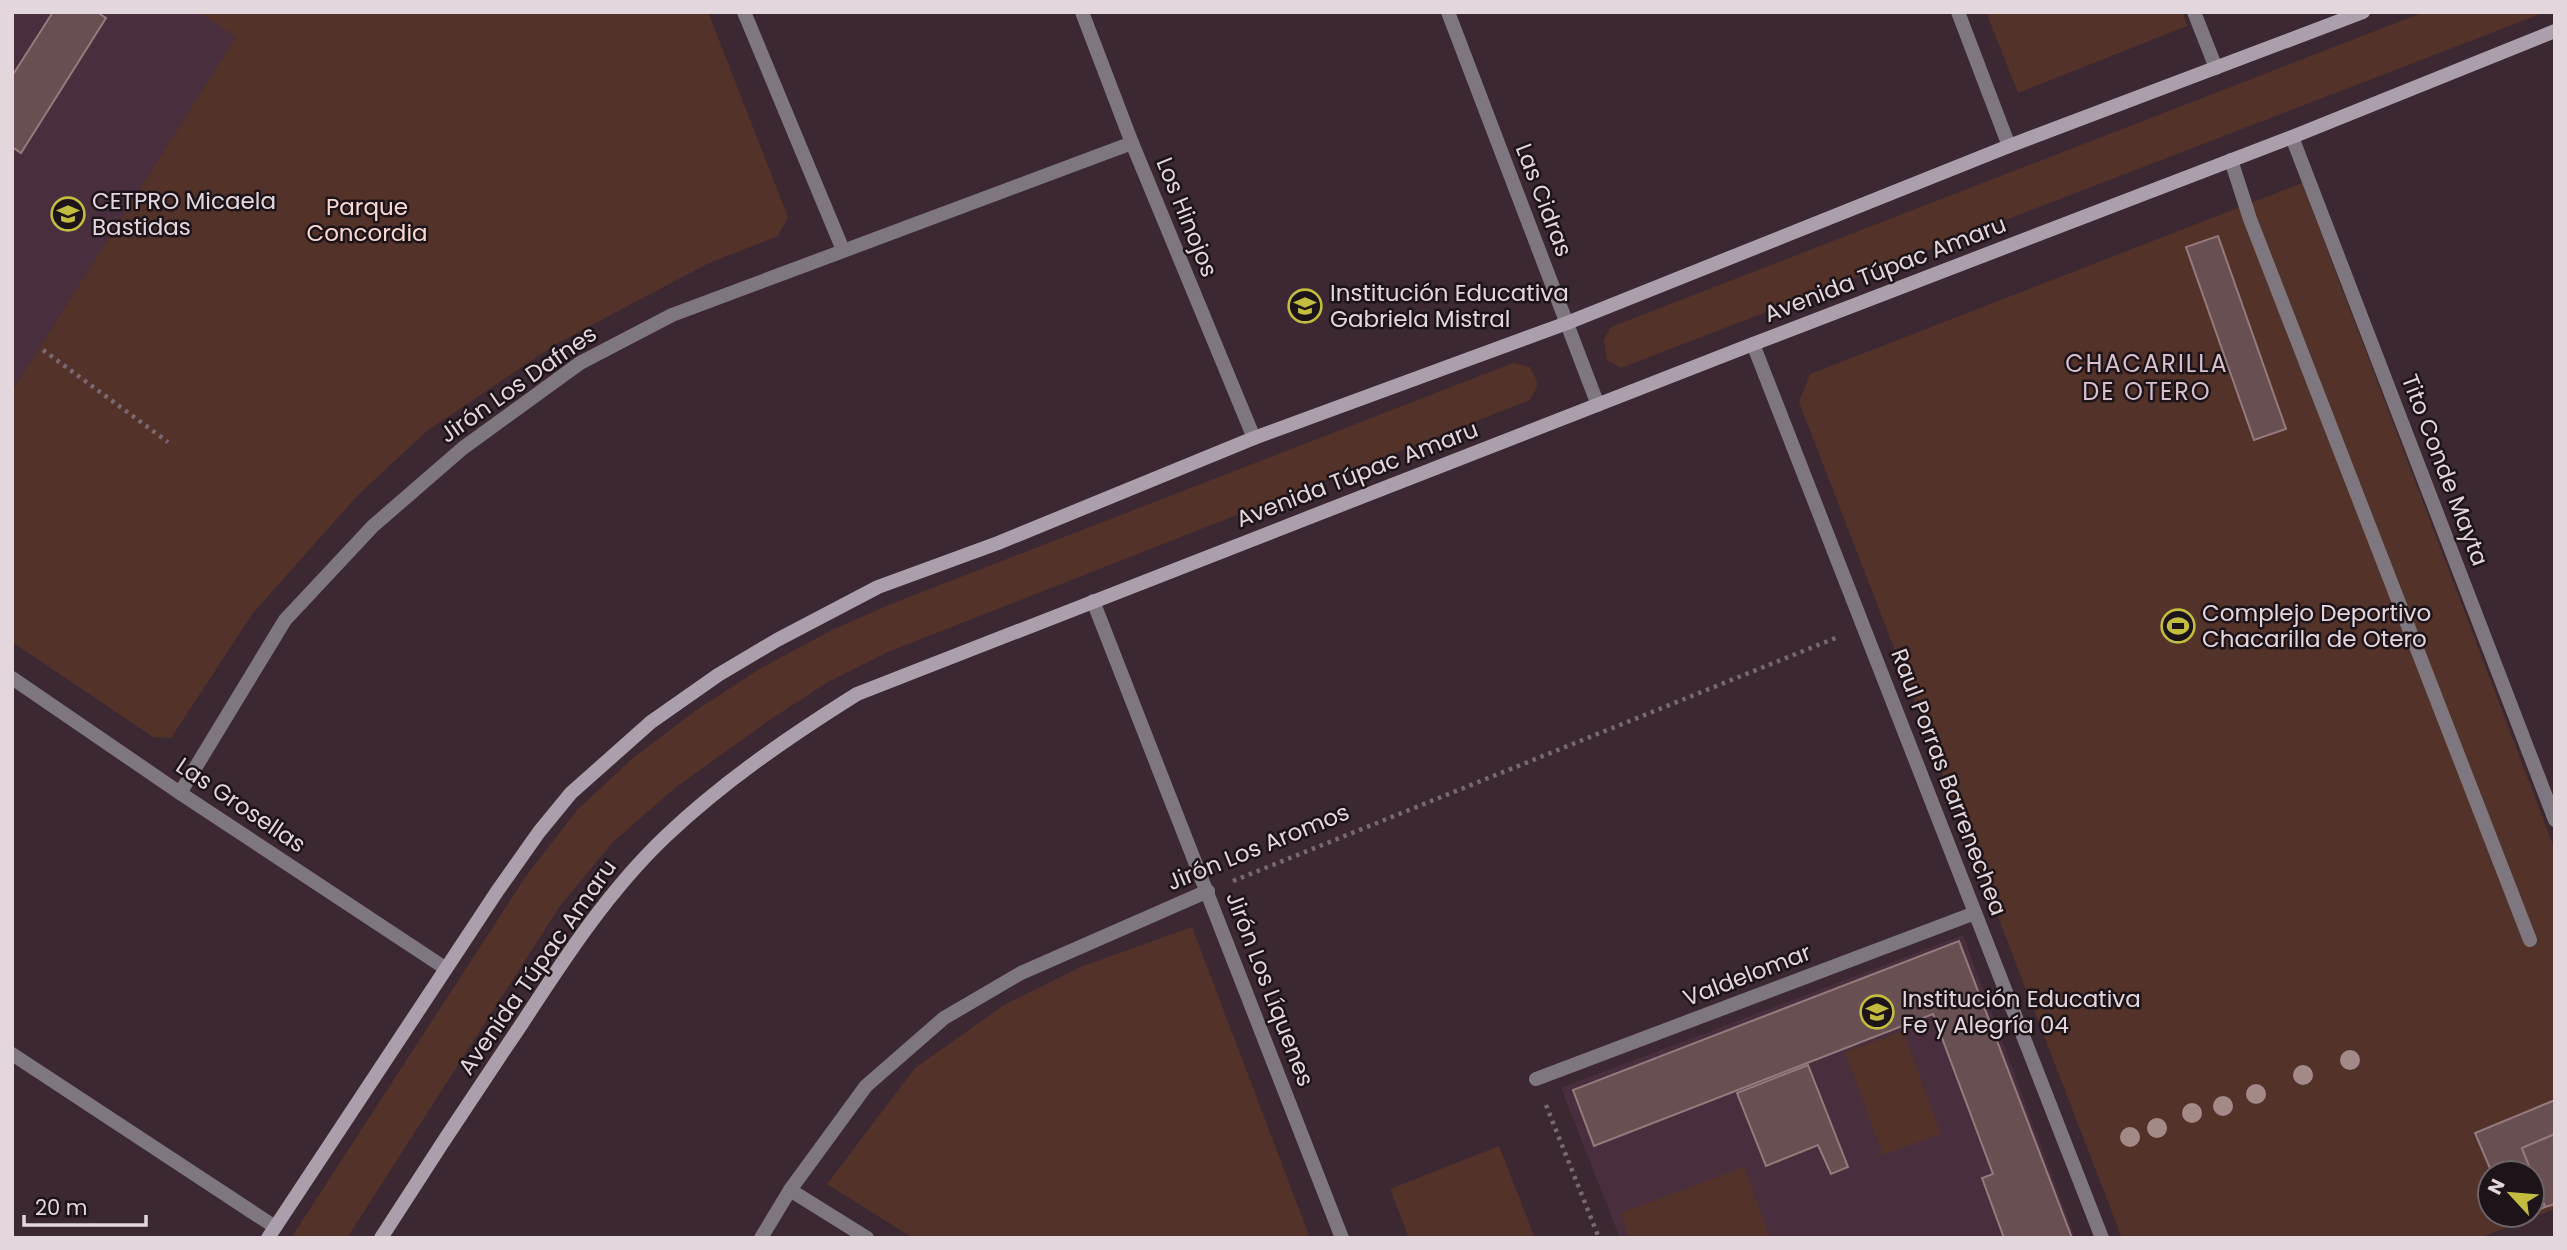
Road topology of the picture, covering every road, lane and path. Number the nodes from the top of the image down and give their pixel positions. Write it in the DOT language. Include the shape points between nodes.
graph roads {
  1 [pos="744,12"];
  2 [pos="1082,12"];
  3 [pos="1448,12"];
  4 [pos="1958,12"];
  5 [pos="2194,12"];
  6 [pos="2363,12"];
  7 [pos="2555,31"];
  8 [pos="2216,68"];
  9 [pos="2292,137"];
  10 [pos="1132,143"];
  11 [pos="2009,146"];
  12 [pos="2231,160"];
  13 [pos="843,250"];
  14 [pos="1567,323"];
  15 [pos="1753,344"];
  16 [pos="43,350"];
  17 [pos="1598,405"];
  18 [pos="1254,438"];
  19 [pos="168,442"];
  20 [pos="1093,601"];
  21 [pos="1865,626"];
  22 [pos="12,678"];
  23 [pos="180,793"];
  24 [pos="2555,820"];
  25 [pos="1208,891"];
  26 [pos="1975,913"];
  27 [pos="2529,940"];
  28 [pos="445,968"];
  29 [pos="12,1054"];
  30 [pos="1536,1079"];
  31 [pos="790,1190"];
  32 [pos="272,1233"];
  33 [pos="381,1238"];
  34 [pos="761,1238"];
  35 [pos="867,1238"];
  36 [pos="1342,1238"];
  37 [pos="1599,1238"];
  38 [pos="2102,1238"];
  1 -- 13 [label="street"];
  2 -- 10 [label="street, Los Hinojos"];
  3 -- 14 [label="street, Las Cidras"];
  4 -- 11 [label="street"];
  5 -- 8 [label="street"];
  6 -- 8 [label="main road"];
  7 -- 9 [label="main road, Avenida Túpac Amaru"];
  8 -- 11 [label="main road"];
  9 -- 12 [label="main road, Avenida Túpac Amaru"];
  9 -- 24 [label="street, Tito Conde Mayta"];
  10 -- 13 [label="street, Jirón Los Dafnes"];
  10 -- 18 [label="street, Los Hinojos"];
  11 -- 14 [label="main road"];
  12 -- 15 [label="main road, Avenida Túpac Amaru"];
  12 -- 27 [label="street"];
  13 -- 23 [label="street, Jirón Los Dafnes" via="672,315 592,356 463,448 373,526 285,620"];
  14 -- 17 [label="street, Las Cidras"];
  14 -- 18 [label="main road"];
  15 -- 17 [label="main road, Avenida Túpac Amaru"];
  15 -- 21 [label="street, Raul Porras Barrenechea"];
  16 -- 19 [label="path"];
  17 -- 20 [label="main road, Avenida Túpac Amaru"];
  18 -- 28 [label="main road" via="878,587 718,675 650,722 570,793"];
  20 -- 25 [label="street, Jirón Los Líquenes"];
  20 -- 33 [label="main road, Avenida Túpac Amaru" via="857,694 719,789 674,829 632,871 560,965"];
  21 -- 25 [label="path, Jirón Los Aromos"];
  21 -- 26 [label="street, Raul Porras Barrenechea"];
  22 -- 23 [label="street, Las Grosellas"];
  23 -- 28 [label="street, Las Grosellas"];
  25 -- 31 [label="street, Jirón Los Aromos" via="1021,973 944,1018 866,1086"];
  25 -- 36 [label="street, Jirón Los Líquenes"];
  26 -- 30 [label="street, Valdelomar"];
  26 -- 38 [label="street, Raul Porras Barrenechea"];
  28 -- 32 [label="main road"];
  29 -- 32 [label="street"];
  30 -- 37 [label="path"];
  31 -- 34 [label="street, Jirón Los Aromos"];
  31 -- 35 [label="street"];
}
